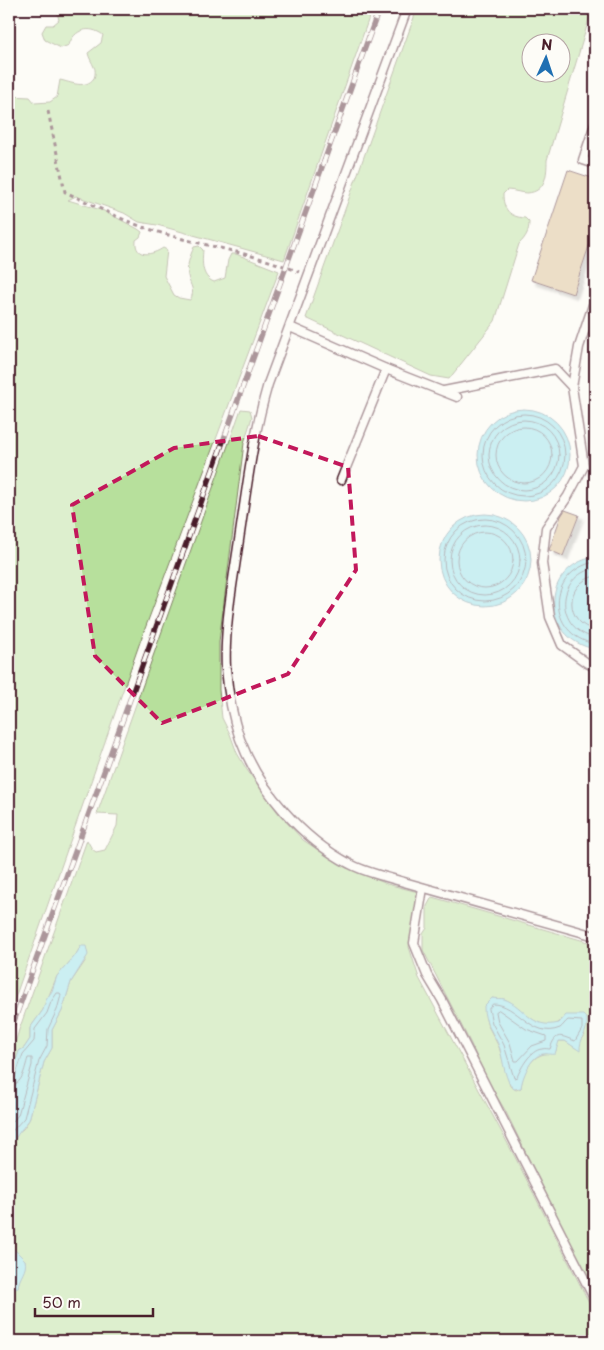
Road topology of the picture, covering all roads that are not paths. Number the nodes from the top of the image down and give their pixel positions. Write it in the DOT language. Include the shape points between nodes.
graph roads {
  1 [pos="408,9"];
  2 [pos="595,124"];
  3 [pos="595,164"];
  4 [pos="595,299"];
  5 [pos="290,327"];
  6 [pos="386,369"];
  7 [pos="572,387"];
  8 [pos="444,391"];
  9 [pos="457,397"];
  10 [pos="341,480"];
  11 [pos="595,667"];
  12 [pos="423,888"];
  13 [pos="595,936"];
  14 [pos="595,1300"];
  1 -- 5 [label="lane"];
  2 -- 3 [label="lane" via="583,160"];
  4 -- 7 [label="lane" via="579,346"];
  5 -- 6 [label="lane"];
  5 -- 12 [label="lane" via="268,384 252,448 226,630 230,704 252,766 294,822 321,846 352,865"];
  6 -- 8 [label="lane"];
  6 -- 10 [label="lane"];
  7 -- 8 [label="lane" via="555,369"];
  7 -- 11 [label="lane" via="584,466 546,528 542,563 550,617 562,645"];
  8 -- 9 [label="lane"];
  12 -- 13 [label="lane"];
  12 -- 14 [label="lane" via="414,944"];
}
